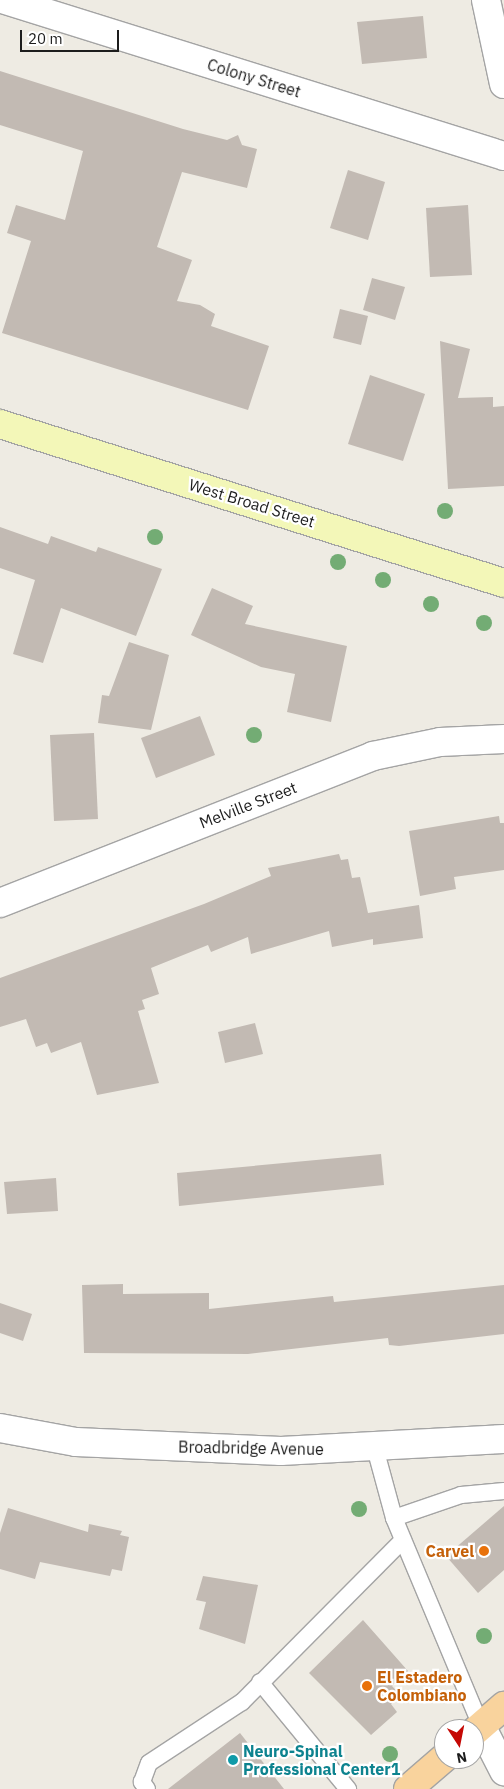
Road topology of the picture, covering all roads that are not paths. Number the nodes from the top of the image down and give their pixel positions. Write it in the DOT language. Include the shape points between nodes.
graph roads {
  1 [pos="5,0"];
  2 [pos="486,0"];
  3 [pos="504,84"];
  4 [pos="504,156"];
  5 [pos="0,424"];
  6 [pos="504,582"];
  7 [pos="504,739"];
  8 [pos="0,903"];
  9 [pos="0,1428"];
  10 [pos="504,1439"];
  11 [pos="375,1448"];
  12 [pos="504,1491"];
  13 [pos="394,1518"];
  14 [pos="403,1540"];
  15 [pos="260,1682"];
  16 [pos="504,1706"];
  17 [pos="474,1719"];
  18 [pos="484,1724"];
  19 [pos="484,1739"];
  20 [pos="434,1767"];
  21 [pos="504,1771"];
  22 [pos="147,1789"];
  23 [pos="348,1789"];
  24 [pos="408,1789"];
  1 -- 4 [label="street, Colony Street"];
  2 -- 3 [label="street"];
  5 -- 6 [label="main road, West Broad Street"];
  7 -- 8 [label="street, Melville Street" via="440,742 373,756"];
  9 -- 11 [label="street, Broadbridge Avenue" via="76,1442"];
  10 -- 11 [label="street, Broadbridge Avenue"];
  11 -- 13 [label="lane"];
  12 -- 13 [label="lane" via="461,1495"];
  13 -- 14 [label="lane"];
  14 -- 15 [label="lane"];
  14 -- 17 [label="lane"];
  15 -- 22 [label="lane" via="242,1702 149,1763 142,1782"];
  15 -- 23 [label="lane"];
  16 -- 18 [label="main road"];
  19 -- 21 [label="street"];
  20 -- 24 [label="main road"];
}
